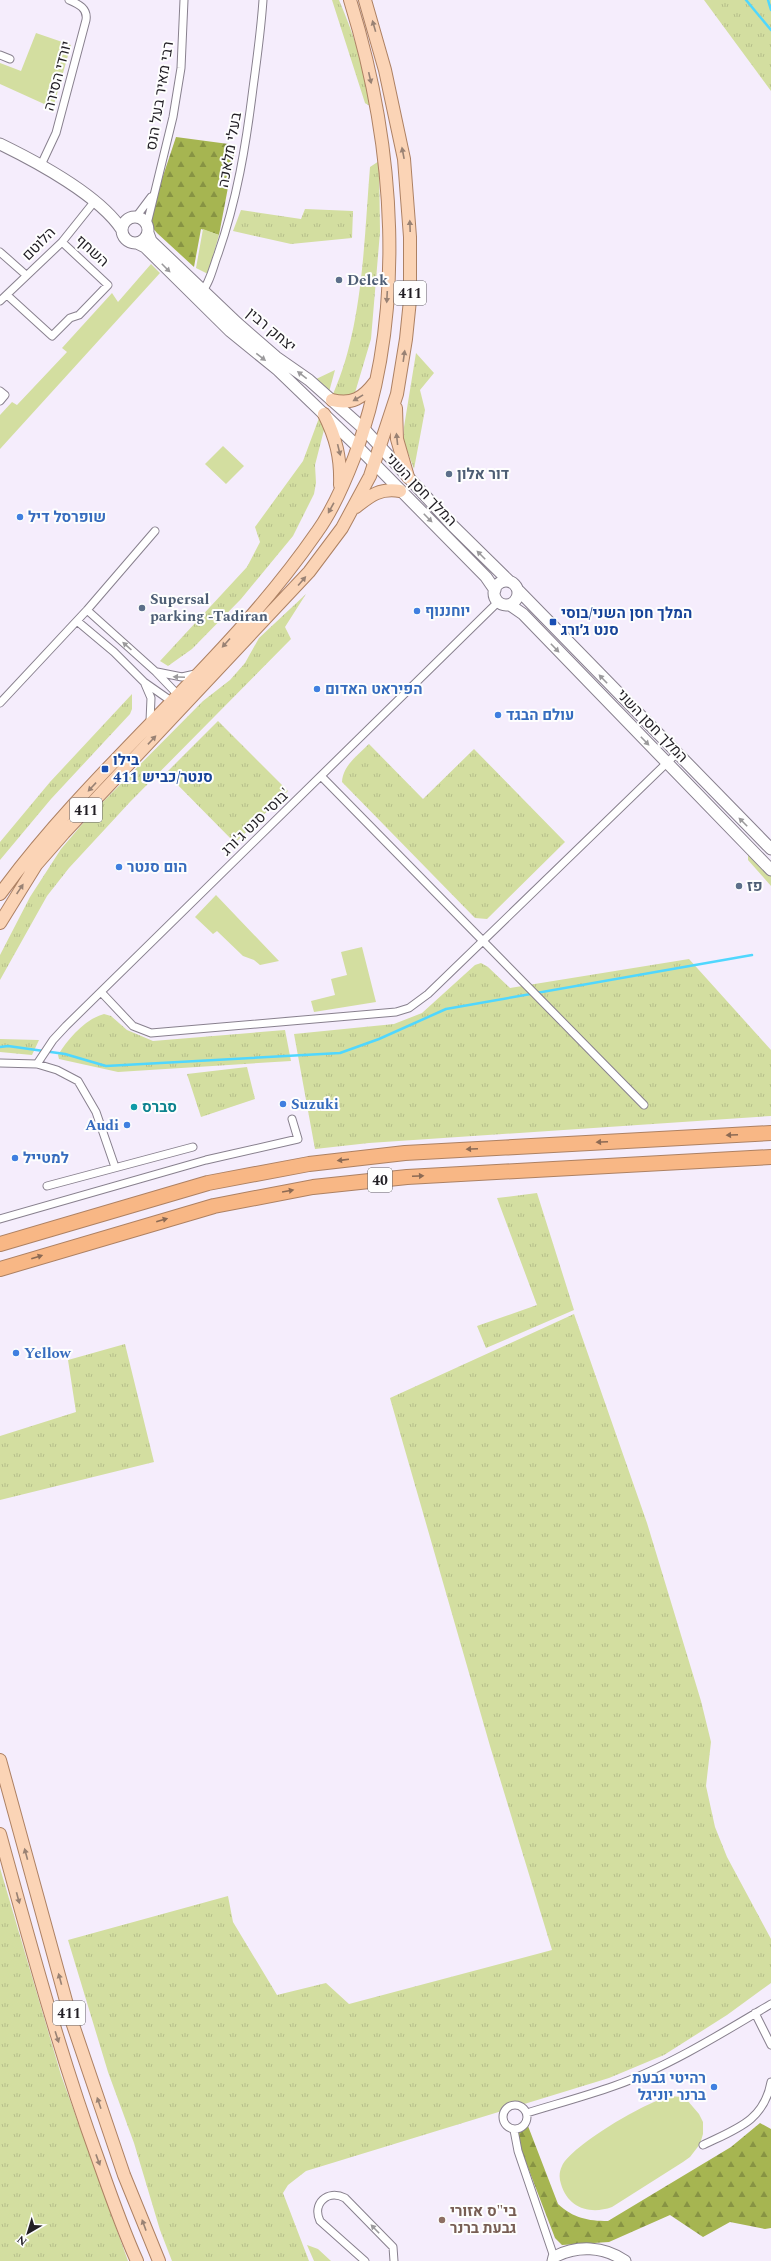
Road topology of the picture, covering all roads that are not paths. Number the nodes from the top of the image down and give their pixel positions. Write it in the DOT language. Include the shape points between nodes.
graph roads {
  1 [pos="68,0"];
  2 [pos="184,0"];
  3 [pos="263,0"];
  4 [pos="350,0"];
  5 [pos="365,0"];
  6 [pos="0,55"];
  7 [pos="10,58"];
  8 [pos="0,144"];
  9 [pos="41,165"];
  10 [pos="153,194"];
  11 [pos="95,203"];
  12 [pos="129,223"];
  13 [pos="147,229"];
  14 [pos="62,242"];
  15 [pos="137,243"];
  16 [pos="0,252"];
  17 [pos="26,275"];
  18 [pos="7,294"];
  19 [pos="200,294"];
  20 [pos="0,301"];
  21 [pos="377,379"];
  22 [pos="0,391"];
  23 [pos="397,394"];
  24 [pos="332,400"];
  25 [pos="0,401"];
  26 [pos="324,414"];
  27 [pos="364,429"];
  28 [pos="379,446"];
  29 [pos="358,447"];
  30 [pos="375,463"];
  31 [pos="408,477"];
  32 [pos="340,491"];
  33 [pos="400,491"];
  34 [pos="352,510"];
  35 [pos="156,531"];
  36 [pos="509,582"];
  37 [pos="495,590"];
  38 [pos="518,591"];
  39 [pos="498,602"];
  40 [pos="510,605"];
  41 [pos="87,610"];
  42 [pos="77,621"];
  43 [pos="202,670"];
  44 [pos="156,672"];
  45 [pos="144,682"];
  46 [pos="178,701"];
  47 [pos="0,703"];
  48 [pos="148,727"];
  49 [pos="676,754"];
  50 [pos="667,763"];
  51 [pos="321,776"];
  52 [pos="771,849"];
  53 [pos="771,870"];
  54 [pos="0,894"];
  55 [pos="0,923"];
  56 [pos="483,941"];
  57 [pos="101,992"];
  58 [pos="38,1062"];
  59 [pos="0,1063"];
  60 [pos="644,1104"];
  61 [pos="292,1119"];
  62 [pos="771,1133"];
  63 [pos="192,1146"];
  64 [pos="771,1157"];
  65 [pos="115,1167"];
  66 [pos="47,1186"];
  67 [pos="0,1219"];
  68 [pos="0,1244"];
  69 [pos="0,1269"];
  70 [pos="0,1760"];
  71 [pos="0,1834"];
  72 [pos="771,2004"];
  73 [pos="755,2013"];
  74 [pos="771,2045"];
  75 [pos="771,2082"];
  76 [pos="527,2114"];
  77 [pos="514,2130"];
  78 [pos="702,2145"];
  79 [pos="554,2259"];
  80 [pos="137,2261"];
  81 [pos="158,2261"];
  82 [pos="365,2261"];
  83 [pos="394,2261"];
  84 [pos="625,2261"];
  1 -- 9 [label="street, יורדי הסירה" via="79,4 85,10 86,20 56,133"];
  2 -- 10 [label="street, רבי מאיר בעל הנס" via="181,68 173,117"];
  3 -- 19 [label="street, בעלי מלאכה" via="246,146 240,175 222,242"];
  4 -- 21 [label="main road, 411, one-way" via="376,109 387,211 388,285 385,335"];
  23 -- 5 [label="main road, 411, one-way" via="410,300 408,192 397,122 380,48"];
  6 -- 7 [label="street"];
  8 -- 9 [label="street"];
  9 -- 11 [label="street"];
  10 -- 12 [label="street, רבי מאיר בעל הנס"];
  10 -- 13 [label="street, רבי מאיר בעל הנס"];
  11 -- 12 [label="street"];
  11 -- 14 [label="street, הלוטם"];
  12 -- 13 [label="street"];
  12 -- 15 [label="street, יצחק רבין" via="127,240"];
  13 -- 15 [label="street" via="143,240"];
  13 -- 19 [label="street, יצחק רבין" via="151,241"];
  14 -- 17 [label="street, הלוטם"];
  14 -- 18 [label="street, השחף" via="108,285 79,315 70,318 52,336"];
  15 -- 19 [label="street, יצחק רבין, one-way"];
  16 -- 17 [label="street"];
  17 -- 18 [label="street, הלוטם"];
  18 -- 20 [label="street, הלוטם"];
  24 -- 19 [label="street, יצחק רבין, one-way"];
  19 -- 26 [label="street, יצחק רבין, one-way"];
  21 -- 24 [label="main road, one-way" via="364,395 353,402"];
  21 -- 27 [label="main road, 411"];
  22 -- 25 [label="street" via="5,396"];
  23 -- 28 [label="main road, 411"];
  31 -- 23 [label="main road, one-way" via="397,439"];
  24 -- 27 [label="street, יצחק רבין"];
  26 -- 29 [label="street, יצחק רבין"];
  26 -- 32 [label="main road, one-way" via="340,456"];
  27 -- 28 [label="street, יצחק רבין"];
  27 -- 29 [label="main road, 411"];
  28 -- 30 [label="main road, 411"];
  28 -- 31 [label="street, המלך חסן השני"];
  29 -- 30 [label="street, המלך חסן השני"];
  29 -- 32 [label="main road, 411"];
  30 -- 33 [label="street, המלך חסן השני"];
  30 -- 34 [label="main road, 411"];
  36 -- 31 [label="street, המלך חסן השני, one-way"];
  32 -- 43 [label="main road, 411, one-way" via="319,529 294,564"];
  33 -- 34 [label="main road" via="391,489 376,492"];
  33 -- 37 [label="street, המלך חסן השני, one-way" via="486,577"];
  46 -- 34 [label="main road, 411, one-way" via="296,588 329,547"];
  35 -- 41 [label="street"];
  36 -- 37 [label="street" via="500,583"];
  36 -- 38 [label="street" via="516,586"];
  37 -- 39 [label="street"];
  38 -- 40 [label="street" via="517,599"];
  49 -- 38 [label="street, המלך חסן השני, one-way"];
  39 -- 40 [label="street"];
  39 -- 51 [label="street, בוסי סנט ג'ורג'"];
  40 -- 50 [label="street, המלך חסן השני, one-way" via="523,614"];
  41 -- 42 [label="street"];
  44 -- 41 [label="street, one-way"];
  42 -- 45 [label="street"];
  42 -- 47 [label="street"];
  43 -- 44 [label="street, one-way" via="189,677"];
  43 -- 46 [label="main road, 411"];
  44 -- 46 [label="street"];
  45 -- 46 [label="street"];
  45 -- 48 [label="street" via="150,692 152,703"];
  46 -- 48 [label="main road, 411"];
  55 -- 46 [label="main road, 411, one-way" via="26,879 50,848"];
  48 -- 54 [label="main road, 411, one-way" via="34,850"];
  49 -- 50 [label="street"];
  52 -- 49 [label="street, המלך חסן השני, one-way"];
  50 -- 53 [label="street, המלך חסן השני"];
  50 -- 56 [label="street"];
  51 -- 56 [label="street"];
  51 -- 57 [label="street, בוסי סנט ג'ורג'"];
  56 -- 57 [label="street" via="424,998 409,1008 396,1012 151,1033 133,1026"];
  56 -- 60 [label="street"];
  57 -- 58 [label="street, בוסי סנט ג'ורג'" via="53,1040"];
  58 -- 59 [label="street"];
  58 -- 65 [label="street" via="68,1075 83,1086 96,1112"];
  61 -- 67 [label="street" via="298,1139 206,1160"];
  62 -- 68 [label="highway, 40, one-way" via="405,1153 309,1164 208,1183"];
  63 -- 65 [label="street"];
  69 -- 64 [label="highway, 40, one-way" via="214,1206 313,1187 407,1177"];
  65 -- 66 [label="street"];
  81 -- 70 [label="main road, 411, one-way" via="120,2162 71,2019"];
  71 -- 80 [label="main road, 411, one-way" via="42,1990 64,2059"];
  72 -- 73 [label="street"];
  73 -- 74 [label="street"];
  73 -- 76 [label="street" via="650,2071 614,2086"];
  75 -- 78 [label="street" via="768,2098 750,2120"];
  76 -- 77 [label="street" via="525,2125"];
  76 -- 77 [label="street" via="518,2105 506,2108 504,2123"];
  77 -- 79 [label="street" via="518,2151"];
  79 -- 84 [label="street" via="574,2250 597,2249 615,2254"];
  83 -- 82 [label="street, one-way" via="393,2247 345,2198 331,2195 323,2199 318,2206 320,2222"];
}
